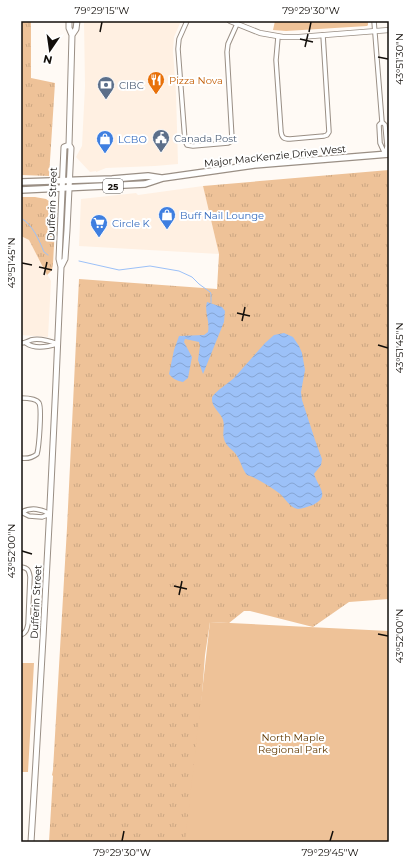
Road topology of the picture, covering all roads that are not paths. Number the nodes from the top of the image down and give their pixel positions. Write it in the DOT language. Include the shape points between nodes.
graph roads {
  1 [pos="69,21"];
  2 [pos="77,21"];
  3 [pos="187,21"];
  4 [pos="230,21"];
  5 [pos="374,21"];
  6 [pos="237,24"];
  7 [pos="389,30"];
  8 [pos="375,32"];
  9 [pos="72,35"];
  10 [pos="323,35"];
  11 [pos="278,37"];
  12 [pos="382,122"];
  13 [pos="69,145"];
  14 [pos="387,154"];
  15 [pos="163,178"];
  16 [pos="62,181"];
  17 [pos="70,181"];
  18 [pos="21,182"];
  19 [pos="62,188"];
  20 [pos="69,188"];
  21 [pos="21,190"];
  22 [pos="62,267"];
  23 [pos="23,343"];
  24 [pos="58,344"];
  25 [pos="21,398"];
  26 [pos="21,458"];
  27 [pos="22,512"];
  28 [pos="50,514"];
  29 [pos="21,567"];
  30 [pos="21,635"];
  31 [pos="31,842"];
  1 -- 9 [label="main road, Dufferin Street"];
  2 -- 9 [label="main road, Dufferin Street"];
  3 -- 6 [label="street" via="179,39 178,54 185,141 187,145 193,146 228,143 232,140 227,52"];
  4 -- 6 [label="street"];
  5 -- 8 [label="street"];
  6 -- 11 [label="street"];
  7 -- 8 [label="street"];
  8 -- 10 [label="street"];
  8 -- 12 [label="street"];
  9 -- 13 [label="main road, Dufferin Street"];
  10 -- 11 [label="street"];
  10 -- 11 [label="street" via="329,132 324,136 290,139 284,139 281,132 276,60"];
  12 -- 14 [label="street" via="385,125"];
  12 -- 14 [label="street" via="379,125 380,142"];
  13 -- 16 [label="main road, Dufferin Street" via="64,147"];
  13 -- 17 [label="main road, Dufferin Street"];
  14 -- 15 [label="main road, Major MacKenzie Drive West / 25" via="254,165"];
  15 -- 17 [label="main road, Major MacKenzie Drive West / 25" via="148,176"];
  15 -- 20 [label="main road, Major MacKenzie Drive West / 25" via="145,184"];
  16 -- 17 [label="main road, Major MacKenzie Drive West / 25"];
  16 -- 18 [label="main road, Major MacKenzie Drive West / 25"];
  16 -- 19 [label="main road, Dufferin Street"];
  17 -- 20 [label="main road, Dufferin Street"];
  19 -- 20 [label="main road, Major MacKenzie Drive West / 25"];
  19 -- 21 [label="main road, Major MacKenzie Drive West / 25"];
  19 -- 22 [label="main road, Dufferin Street" via="59,259"];
  20 -- 22 [label="main road, Dufferin Street" via="65,259"];
  22 -- 24 [label="main road, Dufferin Street"];
  23 -- 24 [label="street" via="47,347"];
  23 -- 24 [label="street" via="31,340 49,340"];
  24 -- 28 [label="main road, Dufferin Street"];
  25 -- 26 [label="street" via="37,401 40,403 41,411 37,454 31,458"];
  27 -- 28 [label="street" via="29,516 42,517"];
  27 -- 28 [label="street" via="27,509 42,510"];
  28 -- 31 [label="main road, Dufferin Street"];
  29 -- 30 [label="street" via="29,570 30,577 28,624 26,631"];
}
